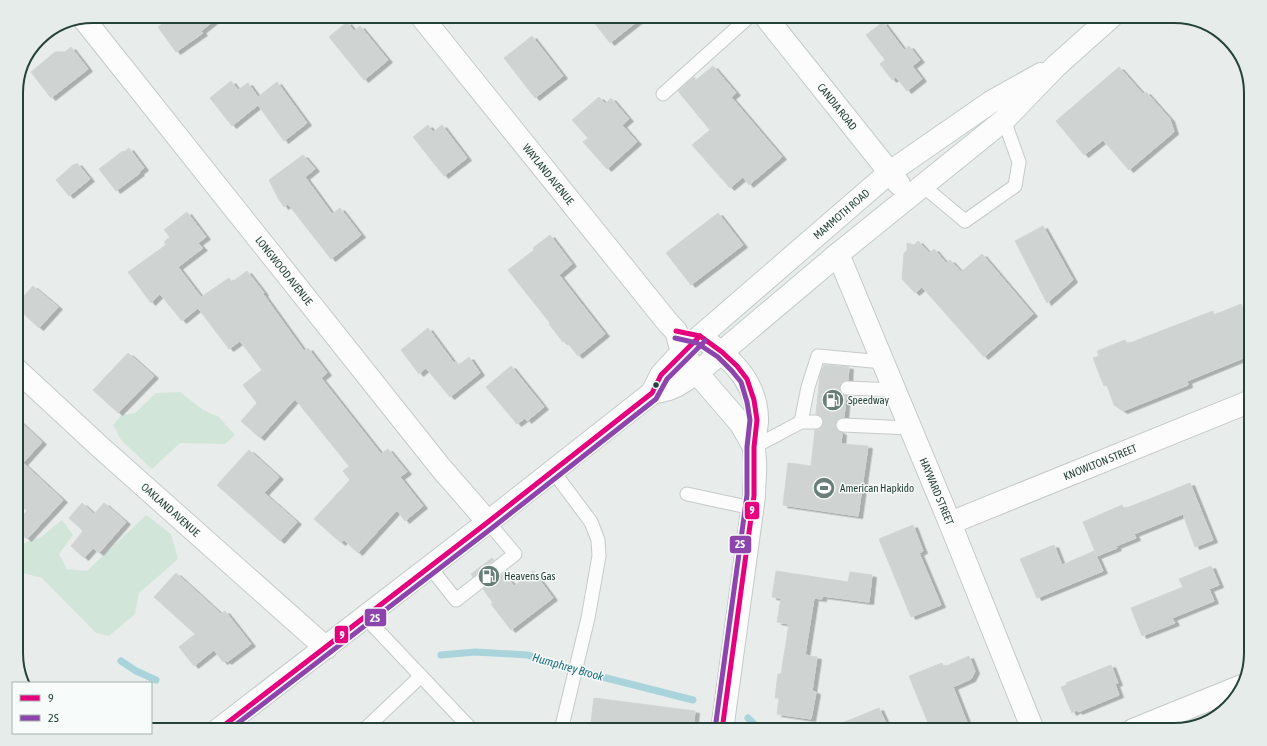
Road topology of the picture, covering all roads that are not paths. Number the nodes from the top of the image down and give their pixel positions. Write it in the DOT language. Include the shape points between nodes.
graph roads {
  1 [pos="427,23"];
  2 [pos="742,23"];
  3 [pos="771,23"];
  4 [pos="1104,23"];
  5 [pos="87,24"];
  6 [pos="1056,66"];
  7 [pos="663,94"];
  8 [pos="1004,120"];
  9 [pos="890,172"];
  10 [pos="916,192"];
  11 [pos="838,254"];
  12 [pos="676,331"];
  13 [pos="700,336"];
  14 [pos="682,352"];
  15 [pos="722,352"];
  16 [pos="883,362"];
  17 [pos="697,373"];
  18 [pos="23,375"];
  19 [pos="847,388"];
  20 [pos="895,390"];
  21 [pos="652,393"];
  22 [pos="1244,404"];
  23 [pos="801,422"];
  24 [pos="816,422"];
  25 [pos="843,425"];
  26 [pos="910,428"];
  27 [pos="754,447"];
  28 [pos="553,471"];
  29 [pos="687,494"];
  30 [pos="752,508"];
  31 [pos="488,522"];
  32 [pos="950,523"];
  33 [pos="430,567"];
  34 [pos="365,617"];
  35 [pos="326,648"];
  36 [pos="421,676"];
  37 [pos="1234,689"];
  38 [pos="227,723"];
  39 [pos="371,723"];
  40 [pos="465,723"];
  41 [pos="564,723"];
  42 [pos="723,723"];
  43 [pos="1030,723"];
  44 [pos="1150,723"];
  1 -- 12 [label="street, WAYLAND AVENUE"];
  2 -- 7 [label="lane"];
  3 -- 9 [label="street, CANDIA ROAD"];
  4 -- 6 [label="street, MAMMOTH ROAD"];
  5 -- 31 [label="street, LONGWOOD AVENUE" via="441,468"];
  6 -- 8 [label="street, MAMMOTH ROAD"];
  6 -- 9 [label="street, MAMMOTH ROAD" via="991,102"];
  8 -- 10 [label="street, MAMMOTH ROAD"];
  8 -- 10 [label="lane" via="1019,162 1015,186 965,220"];
  9 -- 10 [label="street, CANDIA ROAD"];
  9 -- 13 [label="street, MAMMOTH ROAD"];
  10 -- 11 [label="street, MAMMOTH ROAD"];
  11 -- 15 [label="street, MAMMOTH ROAD"];
  11 -- 16 [label="street, HAYWARD STREET"];
  12 -- 13 [label="street"];
  12 -- 14 [label="street, WAYLAND AVENUE"];
  13 -- 14 [label="street, MAMMOTH ROAD"];
  13 -- 15 [label="street"];
  14 -- 17 [label="street, WAYLAND AVENUE"];
  14 -- 21 [label="street, MAMMOTH ROAD" via="661,375"];
  15 -- 17 [label="street, MAMMOTH ROAD"];
  15 -- 27 [label="street" via="747,379 757,420"];
  16 -- 20 [label="street, HAYWARD STREET"];
  16 -- 23 [label="lane" via="818,356 814,387"];
  17 -- 21 [label="street, MAMMOTH ROAD" via="669,389"];
  17 -- 27 [label="street, WAYLAND AVENUE" via="741,424"];
  18 -- 35 [label="street, OAKLAND AVENUE"];
  19 -- 20 [label="lane"];
  20 -- 26 [label="street, HAYWARD STREET"];
  21 -- 28 [label="street, MAMMOTH ROAD"];
  22 -- 32 [label="street, KNOWLTON STREET"];
  23 -- 24 [label="lane"];
  23 -- 27 [label="lane"];
  25 -- 26 [label="lane"];
  26 -- 32 [label="street, HAYWARD STREET"];
  27 -- 30 [label="street" via="756,471"];
  28 -- 31 [label="street, MAMMOTH ROAD"];
  28 -- 41 [label="lane" via="591,522 598,540 599,556 588,618"];
  29 -- 30 [label="lane"];
  30 -- 42 [label="street"];
  31 -- 33 [label="street, MAMMOTH ROAD"];
  31 -- 33 [label="lane" via="515,554 456,600"];
  32 -- 43 [label="street, HAYWARD STREET"];
  33 -- 34 [label="street, MAMMOTH ROAD"];
  34 -- 35 [label="street, MAMMOTH ROAD"];
  34 -- 36 [label="lane"];
  35 -- 38 [label="street, MAMMOTH ROAD"];
  36 -- 39 [label="lane"];
  36 -- 40 [label="lane"];
  37 -- 44 [label="street"];
}
